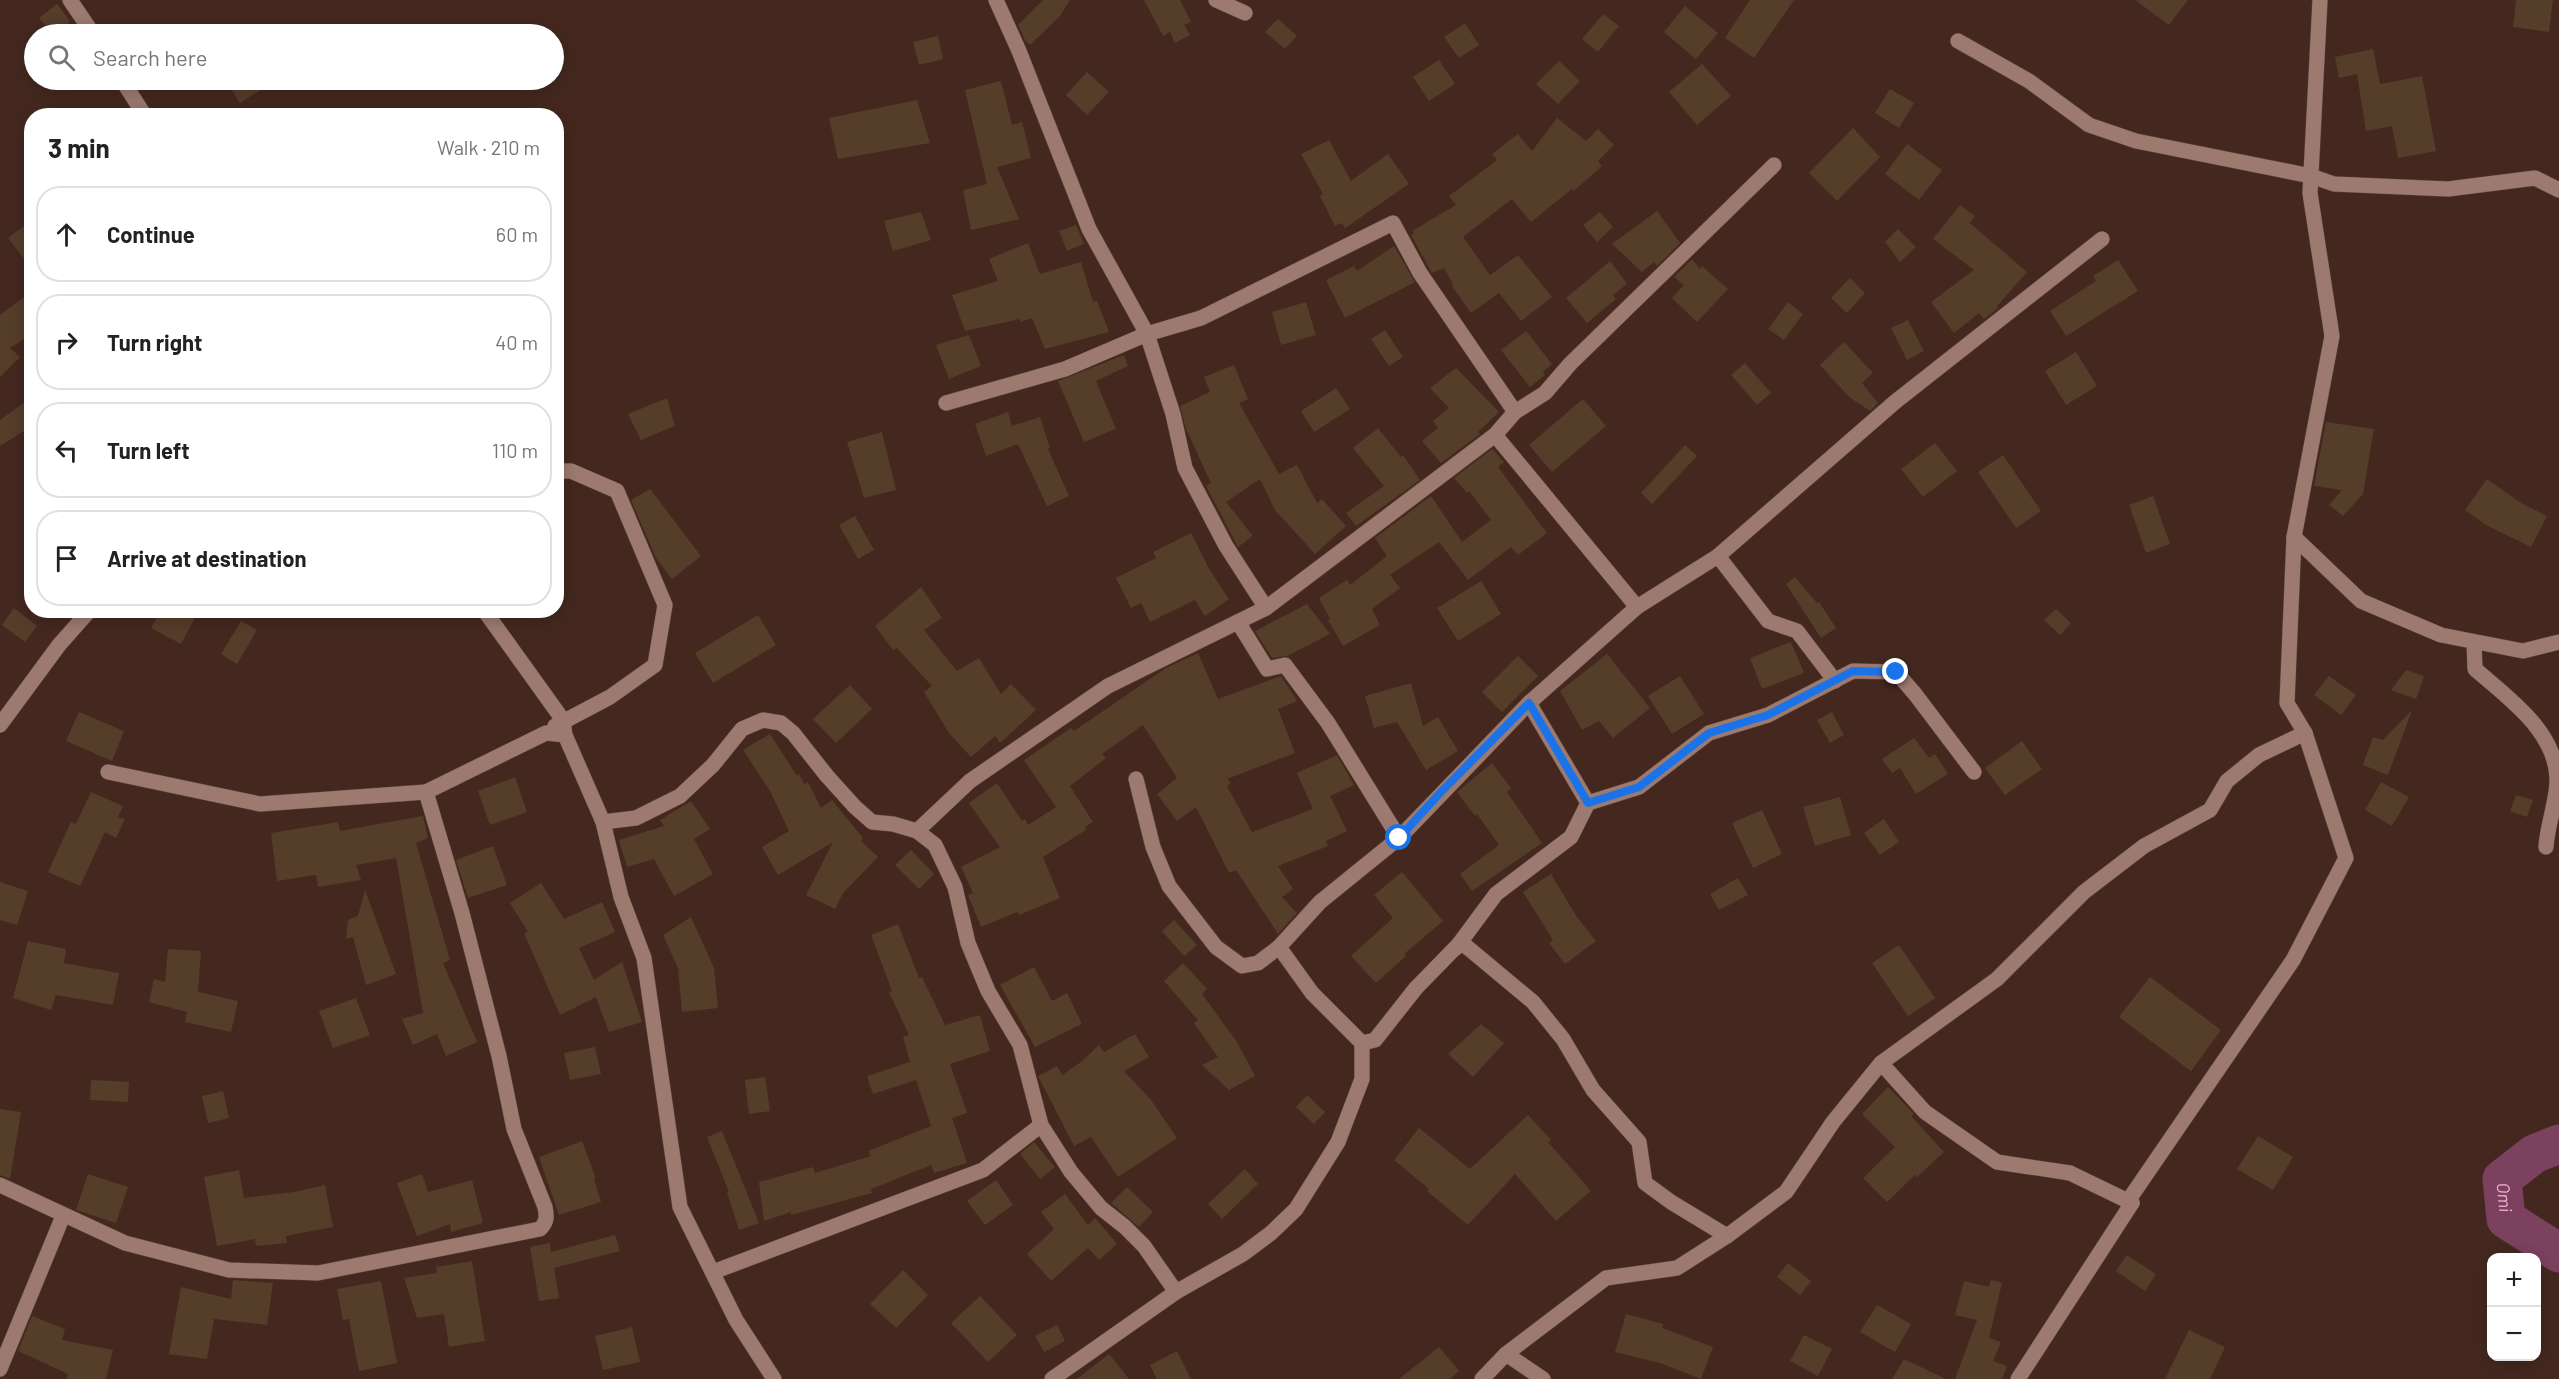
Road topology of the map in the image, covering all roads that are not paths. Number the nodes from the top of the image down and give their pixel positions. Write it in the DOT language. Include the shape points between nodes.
graph roads {
  1 [pos="70,0"];
  2 [pos="996,0"];
  3 [pos="1216,0"];
  4 [pos="2320,0"];
  5 [pos="1245,13"];
  6 [pos="86,24"];
  7 [pos="1958,40"];
  8 [pos="128,90"];
  9 [pos="140,108"];
  10 [pos="1774,165"];
  11 [pos="2311,176"];
  12 [pos="2559,190"];
  13 [pos="2102,239"];
  14 [pos="1148,334"];
  15 [pos="946,403"];
  16 [pos="1515,412"];
  17 [pos="1495,435"];
  18 [pos="564,471"];
  19 [pos="2294,537"];
  20 [pos="1718,556"];
  21 [pos="1637,607"];
  22 [pos="1266,608"];
  23 [pos="83,618"];
  24 [pos="490,618"];
  25 [pos="1238,622"];
  26 [pos="2474,642"];
  27 [pos="2559,642"];
  28 [pos="1835,681"];
  29 [pos="1529,703"];
  30 [pos="0,725"];
  31 [pos="564,727"];
  32 [pos="2305,734"];
  33 [pos="108,772"];
  34 [pos="1974,772"];
  35 [pos="1136,779"];
  36 [pos="426,792"];
  37 [pos="1588,803"];
  38 [pos="603,822"];
  39 [pos="918,831"];
  40 [pos="1399,838"];
  41 [pos="2546,847"];
  42 [pos="1461,942"];
  43 [pos="1279,947"];
  44 [pos="1362,1043"];
  45 [pos="1881,1063"];
  46 [pos="1041,1125"];
  47 [pos="0,1185"];
  48 [pos="2132,1203"];
  49 [pos="63,1216"];
  50 [pos="1727,1236"];
  51 [pos="713,1272"];
  52 [pos="1176,1292"];
  53 [pos="1506,1354"];
  54 [pos="0,1369"];
  55 [pos="774,1379"];
  56 [pos="1052,1379"];
  57 [pos="1482,1379"];
  58 [pos="1543,1379"];
  59 [pos="2018,1379"];
  1 -- 6 [label="street"];
  2 -- 14 [label="street" via="1089,228"];
  3 -- 5 [label="street"];
  4 -- 11 [label="street"];
  7 -- 11 [label="street" via="2029,81 2089,125 2136,141"];
  8 -- 9 [label="street"];
  10 -- 16 [label="street" via="1545,393"];
  11 -- 12 [label="street" via="2334,184 2448,189 2535,178"];
  11 -- 19 [label="street" via="2310,194 2332,336"];
  13 -- 20 [label="street" via="1896,402"];
  14 -- 15 [label="street" via="1065,369"];
  14 -- 16 [label="street" via="1201,318 1394,223 1419,273"];
  14 -- 22 [label="street" via="1185,468 1226,546"];
  16 -- 17 [label="street"];
  17 -- 21 [label="street"];
  17 -- 22 [label="street"];
  18 -- 31 [label="street" via="617,491 665,605 655,665"];
  19 -- 26 [label="street" via="2361,601 2441,635"];
  19 -- 32 [label="street" via="2287,703"];
  20 -- 21 [label="street"];
  20 -- 28 [label="street" via="1768,621 1797,631"];
  21 -- 29 [label="street"];
  22 -- 25 [label="street"];
  23 -- 30 [label="street"];
  24 -- 31 [label="street"];
  25 -- 39 [label="street" via="1108,686 970,781"];
  25 -- 40 [label="street" via="1267,669 1285,664 1328,723"];
  26 -- 27 [label="street" via="2523,651"];
  26 -- 41 [label="street" via="2475,669 2528,715 2548,743 2557,778"];
  28 -- 34 [label="street" via="1853,671 1896,672"];
  28 -- 37 [label="street" via="1768,715 1709,733 1639,787"];
  29 -- 37 [label="street"];
  29 -- 40 [label="street"];
  31 -- 36 [label="street"];
  31 -- 38 [label="street"];
  32 -- 45 [label="street" via="2259,755 2227,781 2210,810 2144,846 2084,892 1997,979"];
  32 -- 48 [label="street" via="2346,858 2293,960 2130,1198"];
  33 -- 36 [label="street" via="260,804"];
  35 -- 43 [label="street" via="1153,847 1169,886 1216,947 1242,966 1258,963"];
  36 -- 49 [label="street" via="462,913 514,1129 545,1207 545,1224 540,1229 318,1273 229,1270 124,1243"];
  37 -- 42 [label="street" via="1571,837 1496,894"];
  38 -- 39 [label="street" via="636,818 680,796 713,765 742,729 764,720 781,723 793,733 827,776 872,822"];
  38 -- 51 [label="street" via="621,897 644,958 680,1207"];
  39 -- 46 [label="street" via="935,845 955,887 968,943 988,990 1020,1045"];
  40 -- 43 [label="street" via="1320,902"];
  42 -- 44 [label="street" via="1416,988 1375,1040"];
  42 -- 50 [label="street" via="1533,1002 1563,1039 1593,1090 1639,1142 1645,1183"];
  43 -- 44 [label="street" via="1312,993"];
  44 -- 52 [label="street" via="1362,1079 1338,1142 1296,1209 1243,1254"];
  45 -- 48 [label="street" via="1925,1112 1997,1162 2070,1173"];
  45 -- 50 [label="street" via="1833,1122 1786,1192"];
  46 -- 51 [label="street" via="983,1170"];
  46 -- 52 [label="street" via="1071,1172 1101,1208 1144,1246"];
  47 -- 49 [label="street"];
  48 -- 59 [label="street"];
  49 -- 54 [label="street"];
  50 -- 53 [label="street" via="1677,1268 1606,1278"];
  51 -- 55 [label="street" via="736,1320"];
  52 -- 56 [label="street"];
  53 -- 57 [label="street"];
  53 -- 58 [label="street"];
}
